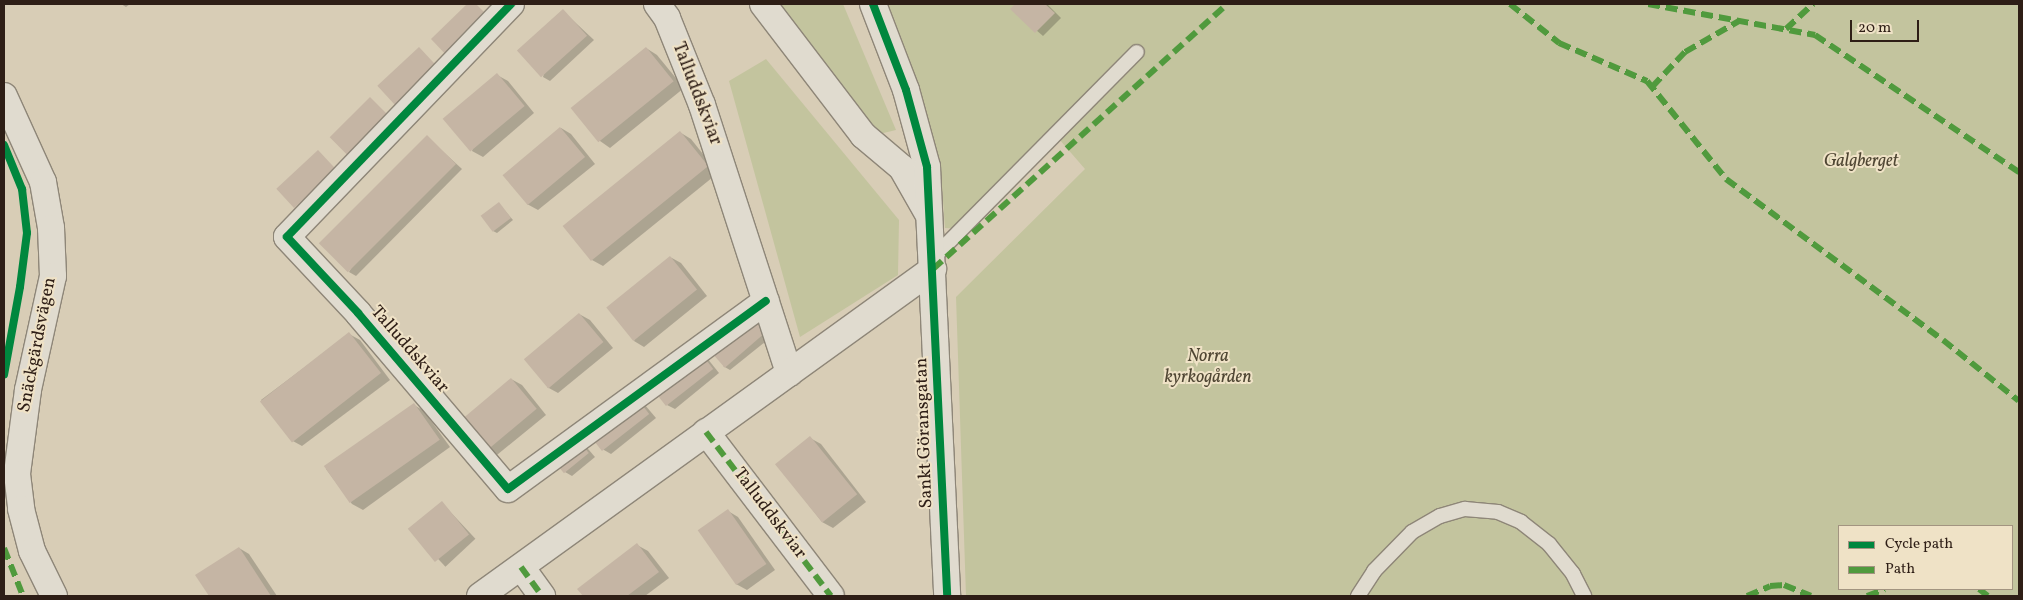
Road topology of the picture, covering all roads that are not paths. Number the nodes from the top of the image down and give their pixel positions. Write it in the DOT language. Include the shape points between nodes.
graph roads {
  1 [pos="511,4"];
  2 [pos="657,4"];
  3 [pos="763,4"];
  4 [pos="873,4"];
  5 [pos="1137,52"];
  6 [pos="4,96"];
  7 [pos="931,220"];
  8 [pos="933,264"];
  9 [pos="766,301"];
  10 [pos="789,373"];
  11 [pos="706,432"];
  12 [pos="520,567"];
  13 [pos="54,596"];
  14 [pos="480,596"];
  15 [pos="542,596"];
  16 [pos="831,596"];
  17 [pos="947,596"];
  18 [pos="1358,596"];
  19 [pos="1584,596"];
  1 -- 9 [label="street, Talluddskviar" via="287,237 358,314 508,489"];
  2 -- 9 [label="street, Talluddskviar" via="667,18 702,105"];
  3 -- 7 [label="street" via="863,135 902,168"];
  4 -- 7 [label="street, Sankt Göransgatan" via="921,137"];
  5 -- 8 [label="lane"];
  6 -- 13 [label="street, Snäckgärdsvägen" via="43,182 50,228 53,276 28,390 17,474 21,509 32,551"];
  7 -- 8 [label="street, Sankt Göransgatan"];
  8 -- 10 [label="street"];
  8 -- 17 [label="street, Sankt Göransgatan"];
  9 -- 10 [label="street, Talluddskviar"];
  10 -- 11 [label="street"];
  11 -- 12 [label="street"];
  11 -- 16 [label="street, Talluddskviar"];
  12 -- 14 [label="street"];
  12 -- 15 [label="street"];
  18 -- 19 [label="lane" via="1374,571 1412,532 1440,516 1465,509 1498,512 1521,522 1549,544 1573,574"];
}
